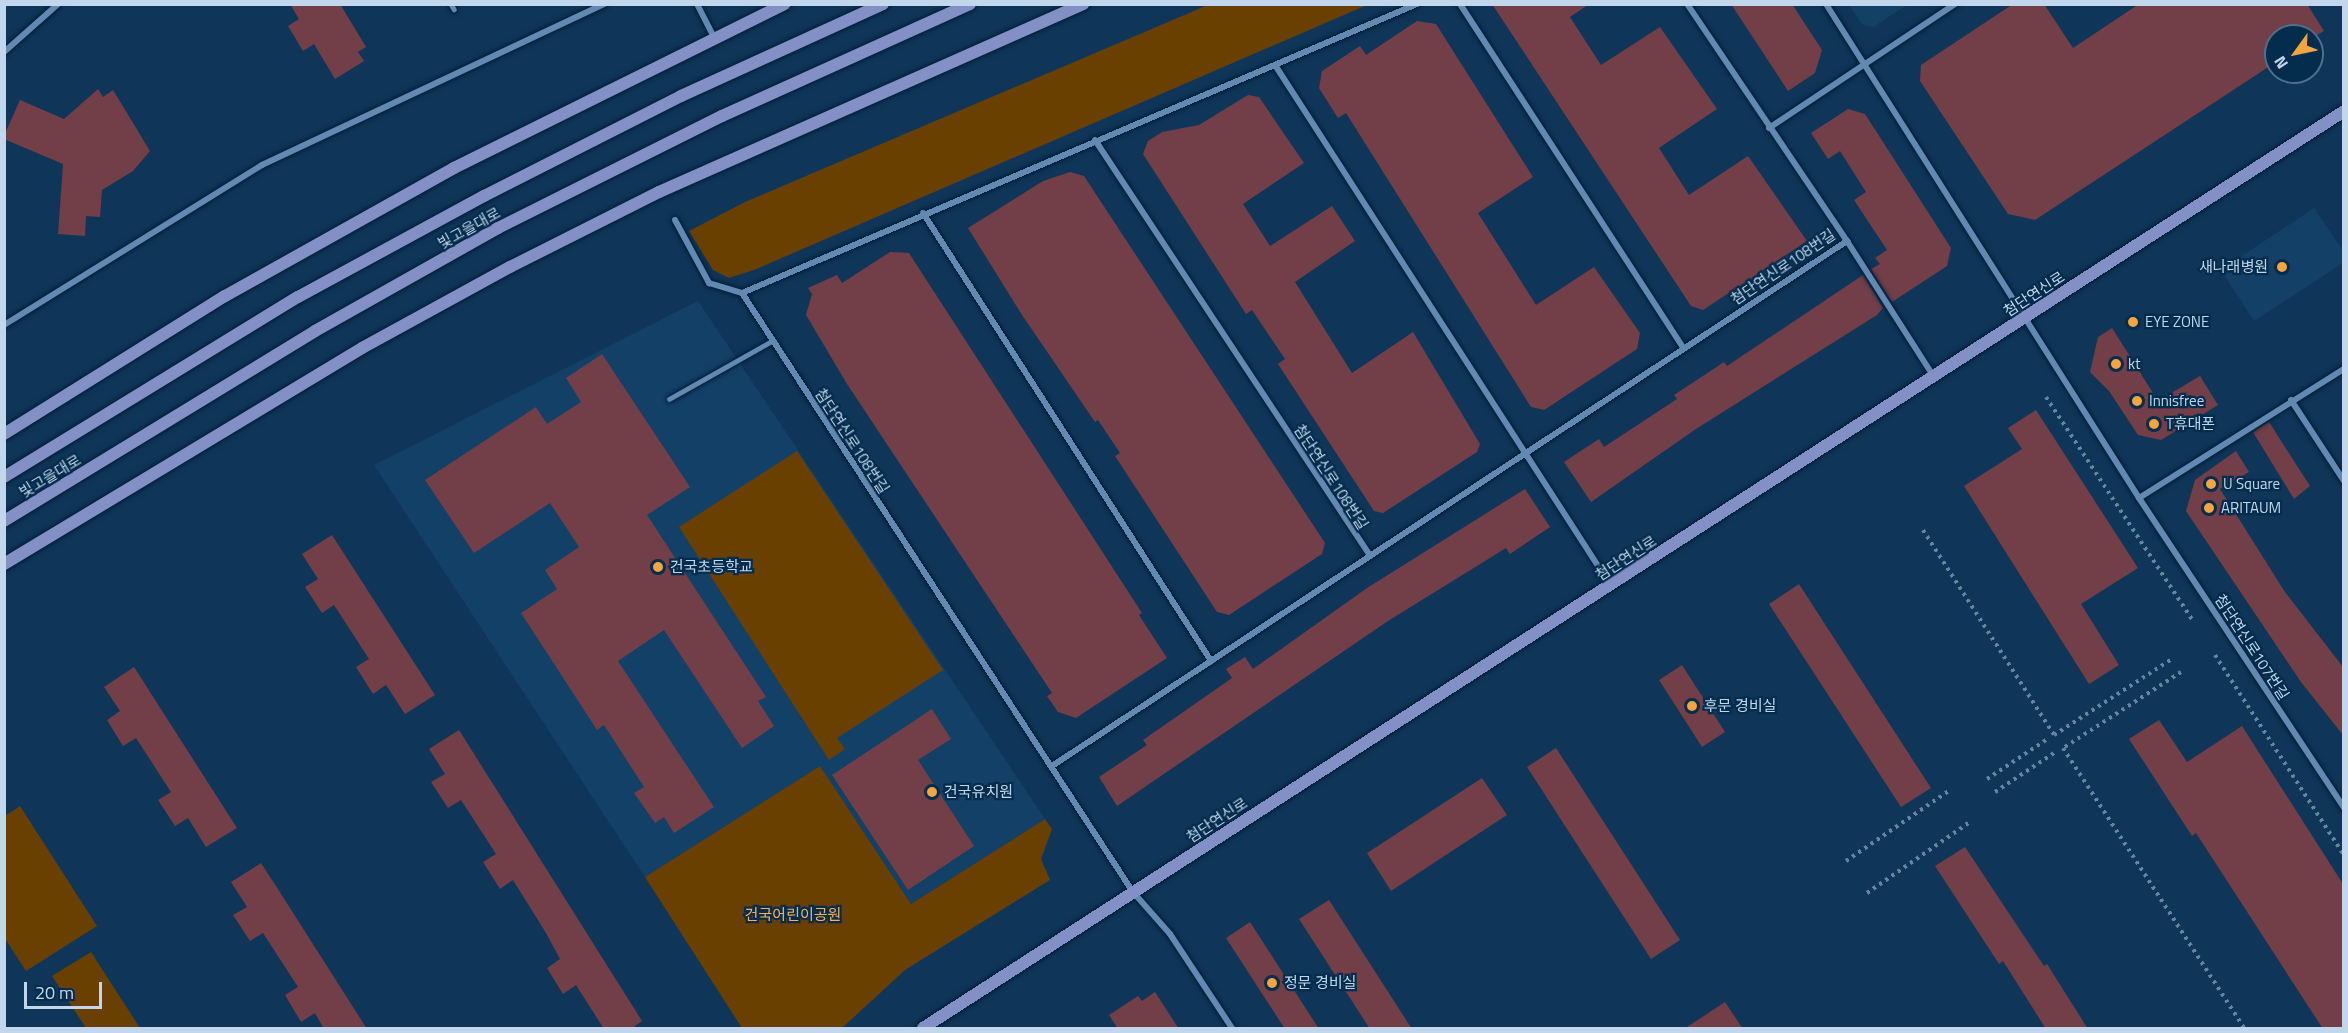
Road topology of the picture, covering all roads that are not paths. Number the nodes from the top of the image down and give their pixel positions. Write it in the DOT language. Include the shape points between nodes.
graph roads {
  1 [pos="58,4"];
  2 [pos="604,4"];
  3 [pos="697,4"];
  4 [pos="785,4"];
  5 [pos="883,4"];
  6 [pos="970,4"];
  7 [pos="1083,4"];
  8 [pos="1417,4"];
  9 [pos="1460,4"];
  10 [pos="1687,4"];
  11 [pos="1826,4"];
  12 [pos="1955,4"];
  13 [pos="714,37"];
  14 [pos="4,52"];
  15 [pos="1866,64"];
  16 [pos="1275,65"];
  17 [pos="2343,111"];
  18 [pos="1769,129"];
  19 [pos="1095,140"];
  20 [pos="923,213"];
  21 [pos="675,220"];
  22 [pos="1847,241"];
  23 [pos="742,292"];
  24 [pos="2025,318"];
  25 [pos="4,325"];
  26 [pos="772,341"];
  27 [pos="1683,348"];
  28 [pos="2343,369"];
  29 [pos="1934,377"];
  30 [pos="669,399"];
  31 [pos="2291,400"];
  32 [pos="45,408"];
  33 [pos="4,425"];
  34 [pos="4,434"];
  35 [pos="1527,451"];
  36 [pos="4,477"];
  37 [pos="2343,481"];
  38 [pos="2139,498"];
  39 [pos="4,521"];
  40 [pos="1370,556"];
  41 [pos="4,564"];
  42 [pos="1611,586"];
  43 [pos="1210,661"];
  44 [pos="1052,766"];
  45 [pos="2343,808"];
  46 [pos="1133,892"];
  47 [pos="923,1029"];
  48 [pos="1232,1029"];
  1 -- 14 [label="street"];
  2 -- 25 [label="street" via="262,165"];
  3 -- 13 [label="street"];
  4 -- 13 [label="main road"];
  5 -- 36 [label="main road, 빛고을대로" via="681,96 484,196 298,297"];
  6 -- 39 [label="main road, 빛고을대로" via="722,116 498,228 315,331"];
  7 -- 41 [label="main road" via="659,192 510,267 362,348"];
  8 -- 16 [label="street"];
  9 -- 27 [label="street"];
  10 -- 18 [label="street, 첨단연신로108번길"];
  11 -- 15 [label="street"];
  12 -- 15 [label="street"];
  13 -- 32 [label="main road" via="454,168 225,296"];
  15 -- 18 [label="street"];
  15 -- 24 [label="street"];
  16 -- 19 [label="street"];
  16 -- 35 [label="street"];
  17 -- 24 [label="main road, 첨단연신로"];
  18 -- 22 [label="street, 첨단연신로108번길"];
  19 -- 20 [label="street"];
  19 -- 40 [label="street, 첨단연신로108번길"];
  20 -- 23 [label="street"];
  20 -- 43 [label="street"];
  21 -- 23 [label="street" via="709,283"];
  22 -- 27 [label="street, 첨단연신로108번길"];
  22 -- 29 [label="street"];
  23 -- 26 [label="street, 첨단연신로108번길"];
  24 -- 29 [label="main road, 첨단연신로"];
  24 -- 38 [label="street, 첨단연신로107번길"];
  26 -- 30 [label="lane"];
  26 -- 44 [label="street, 첨단연신로108번길"];
  27 -- 35 [label="street, 첨단연신로108번길"];
  28 -- 31 [label="street"];
  29 -- 42 [label="main road, 첨단연신로"];
  31 -- 37 [label="street"];
  31 -- 38 [label="street"];
  32 -- 33 [label="main road"];
  32 -- 34 [label="main road"];
  35 -- 40 [label="street, 첨단연신로108번길"];
  35 -- 42 [label="street"];
  38 -- 45 [label="street, 첨단연신로107번길"];
  40 -- 43 [label="street, 첨단연신로108번길"];
  42 -- 46 [label="main road, 첨단연신로"];
  43 -- 44 [label="street, 첨단연신로108번길"];
  44 -- 46 [label="street, 첨단연신로108번길"];
  46 -- 47 [label="main road, 첨단연신로"];
  46 -- 48 [label="street, 첨단연신로108번길" via="1170,934"];
}
